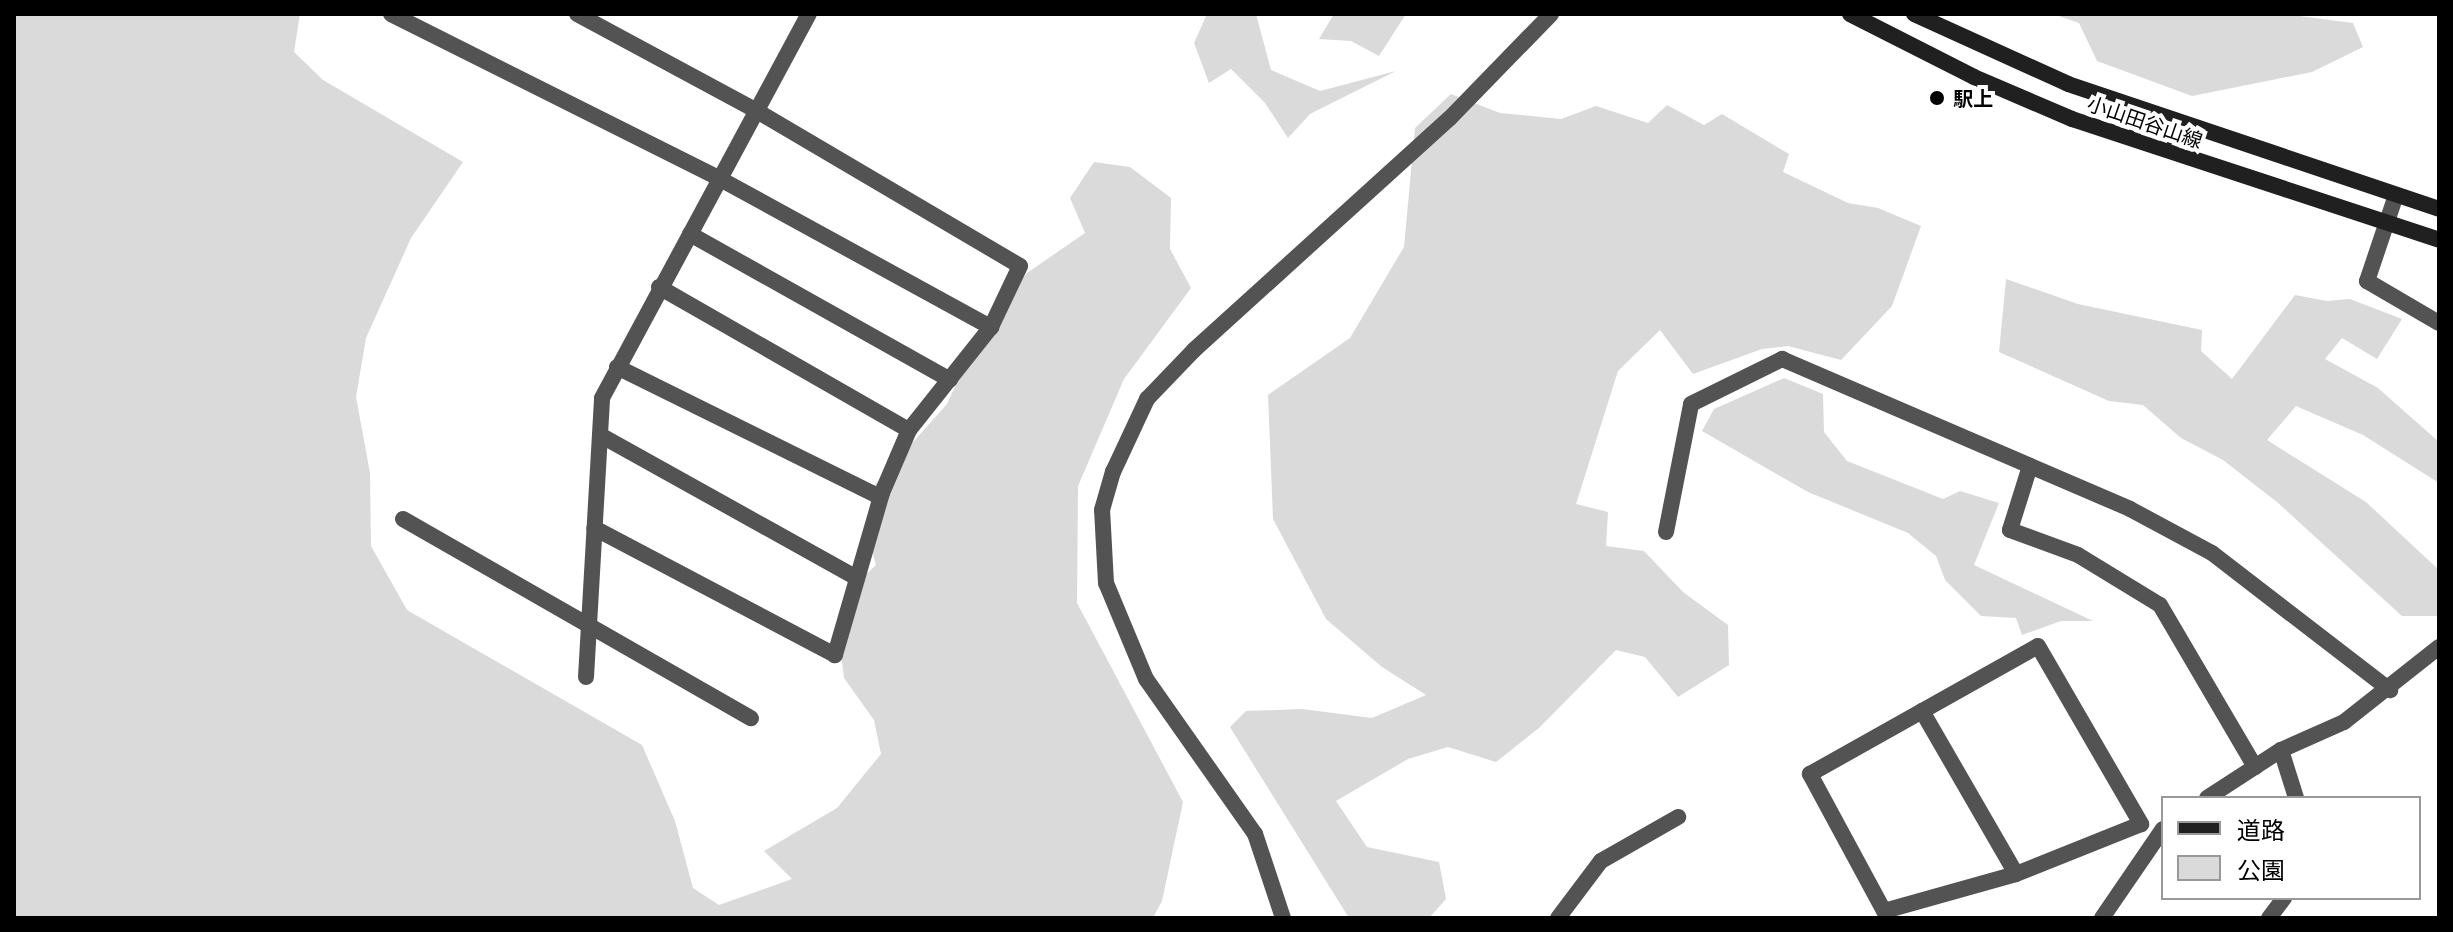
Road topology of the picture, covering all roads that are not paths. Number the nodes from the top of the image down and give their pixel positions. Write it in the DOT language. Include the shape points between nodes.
graph roads {
  1 [pos="391,14"];
  2 [pos="577,14"];
  3 [pos="809,14"];
  4 [pos="1551,14"];
  5 [pos="1850,14"];
  6 [pos="1914,14"];
  7 [pos="757,111"];
  8 [pos="722,180"];
  9 [pos="2396,195"];
  10 [pos="2439,209"];
  11 [pos="2386,222"];
  12 [pos="690,234"];
  13 [pos="2439,240"];
  14 [pos="659,287"];
  15 [pos="2439,323"];
  16 [pos="991,327"];
  17 [pos="617,367"];
  18 [pos="950,380"];
  19 [pos="909,430"];
  20 [pos="600,435"];
  21 [pos="2030,466"];
  22 [pos="880,497"];
  23 [pos="403,519"];
  24 [pos="594,528"];
  25 [pos="1666,532"];
  26 [pos="857,578"];
  27 [pos="588,621"];
  28 [pos="2439,647"];
  29 [pos="586,677"];
  30 [pos="2390,690"];
  31 [pos="1922,711"];
  32 [pos="751,718"];
  33 [pos="2281,750"];
  34 [pos="2255,767"];
  35 [pos="2210,796"];
  36 [pos="2295,796"];
  37 [pos="1678,817"];
  38 [pos="2141,824"];
  39 [pos="2161,827"];
  40 [pos="2161,830"];
  41 [pos="2016,874"];
  42 [pos="2282,900"];
  43 [pos="1283,918"];
  44 [pos="1558,918"];
  45 [pos="2102,918"];
  46 [pos="2269,918"];
  1 -- 8 [label="street"];
  2 -- 7 [label="street"];
  3 -- 7 [label="street"];
  4 -- 43 [label="street" via="1450,118 1147,399 1113,472 1102,510 1106,583 1146,679 1255,834"];
  5 -- 11 [label="main road, 小山田谷山線" via="2072,119"];
  6 -- 9 [label="main road, 小山田谷山線" via="2068,84"];
  7 -- 8 [label="street"];
  7 -- 16 [label="street" via="1020,266"];
  8 -- 12 [label="street"];
  8 -- 16 [label="street"];
  9 -- 10 [label="main road, 小山田谷山線"];
  9 -- 11 [label="street"];
  11 -- 13 [label="main road, 小山田谷山線"];
  11 -- 15 [label="street" via="2367,281"];
  12 -- 14 [label="street"];
  12 -- 18 [label="street"];
  14 -- 17 [label="street"];
  14 -- 19 [label="street"];
  16 -- 18 [label="street"];
  17 -- 20 [label="street" via="602,398"];
  17 -- 22 [label="street"];
  18 -- 19 [label="street"];
  19 -- 22 [label="street"];
  20 -- 24 [label="street"];
  20 -- 26 [label="street"];
  21 -- 25 [label="street" via="1782,359 1691,404"];
  21 -- 30 [label="street" via="2130,509 2212,553"];
  21 -- 34 [label="street" via="2010,530 2078,555 2160,605"];
  22 -- 26 [label="street"];
  23 -- 27 [label="street"];
  24 -- 26 [label="street" via="835,655"];
  24 -- 27 [label="street"];
  27 -- 29 [label="street"];
  27 -- 32 [label="street"];
  28 -- 30 [label="street"];
  30 -- 33 [label="street" via="2344,722"];
  31 -- 38 [label="street" via="2038,646"];
  31 -- 41 [label="street"];
  31 -- 41 [label="street" via="1810,774 1884,911"];
  33 -- 34 [label="street"];
  33 -- 36 [label="street"];
  34 -- 35 [label="street"];
  37 -- 44 [label="street" via="1601,861"];
  38 -- 39 [label="street"];
  38 -- 41 [label="street"];
  40 -- 45 [label="street"];
  42 -- 46 [label="street"];
}
